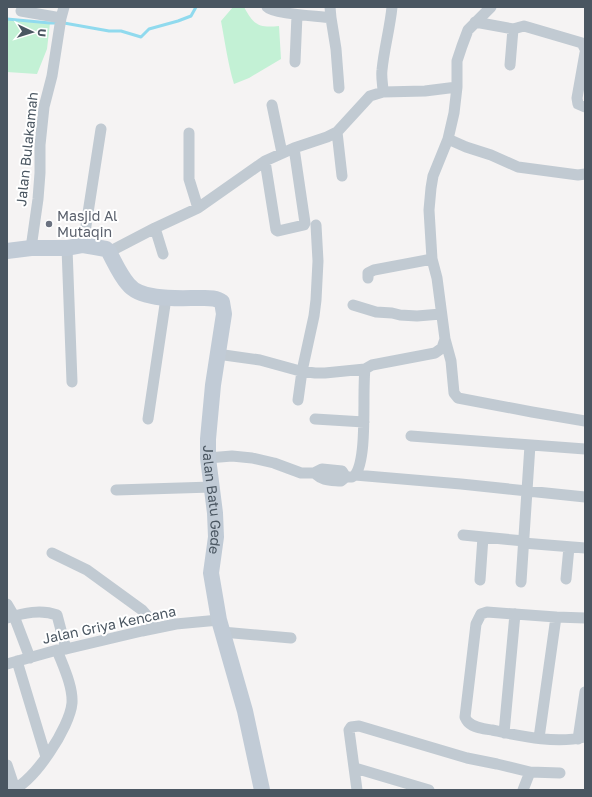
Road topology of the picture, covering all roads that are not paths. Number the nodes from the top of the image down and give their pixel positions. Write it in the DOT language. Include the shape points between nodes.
graph roads {
  1 [pos="267,7"];
  2 [pos="392,7"];
  3 [pos="484,9"];
  4 [pos="21,11"];
  5 [pos="62,12"];
  6 [pos="330,12"];
  7 [pos="297,15"];
  8 [pos="475,22"];
  9 [pos="513,29"];
  10 [pos="585,49"];
  11 [pos="585,53"];
  12 [pos="295,62"];
  13 [pos="510,65"];
  14 [pos="457,86"];
  15 [pos="339,88"];
  16 [pos="383,92"];
  17 [pos="272,106"];
  18 [pos="585,107"];
  19 [pos="101,129"];
  20 [pos="337,132"];
  21 [pos="189,133"];
  22 [pos="448,139"];
  23 [pos="294,148"];
  24 [pos="282,153"];
  25 [pos="264,161"];
  26 [pos="585,174"];
  27 [pos="342,176"];
  28 [pos="198,208"];
  29 [pos="316,225"];
  30 [pos="155,228"];
  31 [pos="83,245"];
  32 [pos="31,248"];
  33 [pos="67,248"];
  34 [pos="7,251"];
  35 [pos="109,252"];
  36 [pos="163,254"];
  37 [pos="432,259"];
  38 [pos="368,278"];
  39 [pos="166,298"];
  40 [pos="353,305"];
  41 [pos="441,314"];
  42 [pos="445,339"];
  43 [pos="217,354"];
  44 [pos="365,369"];
  45 [pos="302,371"];
  46 [pos="72,382"];
  47 [pos="298,400"];
  48 [pos="315,418"];
  49 [pos="148,419"];
  50 [pos="585,421"];
  51 [pos="364,422"];
  52 [pos="411,436"];
  53 [pos="530,445"];
  54 [pos="585,449"];
  55 [pos="208,458"];
  56 [pos="350,476"];
  57 [pos="212,487"];
  58 [pos="116,490"];
  59 [pos="526,491"];
  60 [pos="585,497"];
  61 [pos="463,535"];
  62 [pos="483,537"];
  63 [pos="524,542"];
  64 [pos="569,546"];
  65 [pos="585,548"];
  66 [pos="52,553"];
  67 [pos="566,579"];
  68 [pos="480,580"];
  69 [pos="521,582"];
  70 [pos="7,604"];
  71 [pos="515,614"];
  72 [pos="11,617"];
  73 [pos="556,618"];
  74 [pos="585,618"];
  75 [pos="221,626"];
  76 [pos="154,628"];
  77 [pos="291,638"];
  78 [pos="62,649"];
  79 [pos="30,658"];
  80 [pos="12,663"];
  81 [pos="585,692"];
  82 [pos="504,733"];
  83 [pos="539,738"];
  84 [pos="582,738"];
  85 [pos="46,757"];
  86 [pos="7,765"];
  87 [pos="354,768"];
  88 [pos="530,772"];
  89 [pos="560,773"];
  90 [pos="13,789"];
  91 [pos="262,790"];
  92 [pos="357,790"];
  93 [pos="429,790"];
  94 [pos="523,790"];
  1 -- 7 [label="street"];
  2 -- 16 [label="street" via="382,69"];
  3 -- 8 [label="street"];
  4 -- 5 [label="street"];
  5 -- 32 [label="street, Jalan Bulakamah" via="52,76 44,107 38,199"];
  6 -- 7 [label="street"];
  6 -- 15 [label="street"];
  7 -- 12 [label="street"];
  8 -- 9 [label="street"];
  8 -- 14 [label="street" via="465,37 459,54"];
  9 -- 10 [label="street" via="524,26 548,32 582,43"];
  9 -- 13 [label="street"];
  11 -- 18 [label="street" via="577,98 578,104"];
  14 -- 16 [label="street" via="425,91"];
  14 -- 22 [label="street"];
  16 -- 20 [label="street" via="370,96"];
  17 -- 24 [label="street"];
  19 -- 31 [label="street"];
  20 -- 23 [label="street"];
  20 -- 27 [label="street"];
  21 -- 28 [label="street" via="189,179"];
  22 -- 26 [label="street" via="518,167"];
  22 -- 37 [label="street" via="433,176 431,188 429,210"];
  23 -- 24 [label="street"];
  23 -- 25 [label="street" via="304,225 276,230"];
  24 -- 25 [label="street"];
  25 -- 28 [label="street"];
  28 -- 30 [label="street"];
  29 -- 45 [label="street" via="316,300"];
  30 -- 35 [label="street"];
  30 -- 36 [label="street"];
  31 -- 33 [label="street"];
  31 -- 35 [label="street" via="106,249"];
  32 -- 33 [label="street"];
  32 -- 34 [label="street"];
  33 -- 46 [label="street"];
  35 -- 39 [label="street, Jalan Batu Gede" via="128,285 140,293"];
  37 -- 38 [label="street" via="374,270 368,273"];
  37 -- 41 [label="street"];
  39 -- 43 [label="street, Jalan Batu Gede" via="212,298 222,302 224,314"];
  39 -- 49 [label="street"];
  40 -- 41 [label="street" via="376,312 400,315"];
  41 -- 42 [label="street"];
  42 -- 44 [label="street" via="442,348 435,353 372,365"];
  42 -- 50 [label="street" via="451,361 454,393 458,398"];
  43 -- 45 [label="street" via="260,360"];
  43 -- 55 [label="street, Jalan Batu Gede" via="210,407"];
  44 -- 45 [label="street" via="325,373"];
  44 -- 51 [label="street"];
  45 -- 47 [label="street"];
  48 -- 51 [label="street"];
  51 -- 56 [label="street" via="358,468"];
  52 -- 53 [label="street"];
  53 -- 54 [label="street"];
  53 -- 59 [label="street"];
  55 -- 56 [label="street" via="252,458 301,472 314,473 321,480 341,481"];
  55 -- 57 [label="street, Jalan Batu Gede"];
  56 -- 59 [label="street"];
  57 -- 58 [label="street"];
  57 -- 75 [label="street, Jalan Batu Gede" via="216,538 211,573"];
  59 -- 60 [label="street"];
  59 -- 63 [label="street"];
  61 -- 62 [label="street"];
  62 -- 63 [label="street"];
  62 -- 68 [label="street"];
  63 -- 64 [label="street"];
  63 -- 69 [label="street"];
  64 -- 65 [label="street"];
  64 -- 67 [label="street"];
  66 -- 76 [label="street" via="87,570 142,610"];
  70 -- 72 [label="street"];
  71 -- 73 [label="street"];
  71 -- 82 [label="street"];
  71 -- 82 [label="street" via="487,612 478,618 465,717 472,725"];
  72 -- 78 [label="street" via="35,611 58,614"];
  72 -- 79 [label="street"];
  73 -- 74 [label="street"];
  73 -- 83 [label="street"];
  75 -- 76 [label="street, Jalan Griya Kencana" via="176,624"];
  75 -- 77 [label="street, Jalan Griya Kencana"];
  75 -- 91 [label="street, Jalan Batu Gede" via="245,711"];
  76 -- 78 [label="street, Jalan Griya Kencana"];
  78 -- 79 [label="street, Jalan Griya Kencana"];
  78 -- 85 [label="street" via="72,702 63,730"];
  79 -- 80 [label="street, Jalan Griya Kencana"];
  80 -- 85 [label="street"];
  81 -- 84 [label="street"];
  82 -- 83 [label="street"];
  83 -- 84 [label="street"];
  85 -- 90 [label="street" via="22,785"];
  86 -- 90 [label="street"];
  87 -- 88 [label="street" via="349,730 351,726 467,758"];
  87 -- 92 [label="street"];
  87 -- 93 [label="street"];
  88 -- 89 [label="street"];
  88 -- 94 [label="street"];
}
